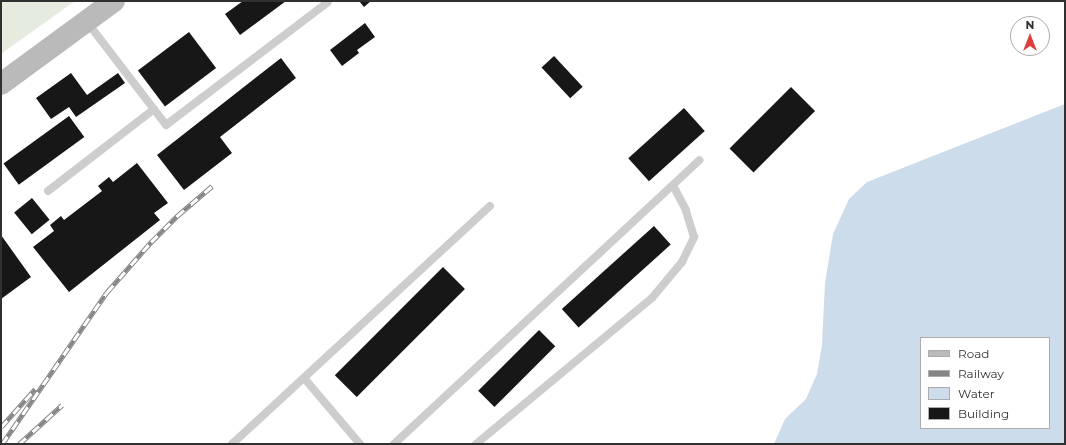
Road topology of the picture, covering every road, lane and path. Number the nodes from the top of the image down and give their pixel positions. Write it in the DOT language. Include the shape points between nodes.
graph roads {
  1 [pos="114,1"];
  2 [pos="328,2"];
  3 [pos="86,21"];
  4 [pos="1,84"];
  5 [pos="154,109"];
  6 [pos="700,160"];
  7 [pos="673,186"];
  8 [pos="48,191"];
  9 [pos="490,206"];
  10 [pos="304,378"];
  11 [pos="232,444"];
  12 [pos="360,444"];
  13 [pos="394,444"];
  14 [pos="476,444"];
  1 -- 3 [label="main road"];
  2 -- 5 [label="lane" via="166,125"];
  3 -- 4 [label="main road"];
  3 -- 5 [label="lane"];
  5 -- 8 [label="lane"];
  6 -- 7 [label="lane"];
  7 -- 13 [label="lane"];
  7 -- 14 [label="lane" via="686,210 694,237 682,262 652,298"];
  9 -- 10 [label="lane"];
  10 -- 11 [label="lane"];
  10 -- 12 [label="lane"];
}
